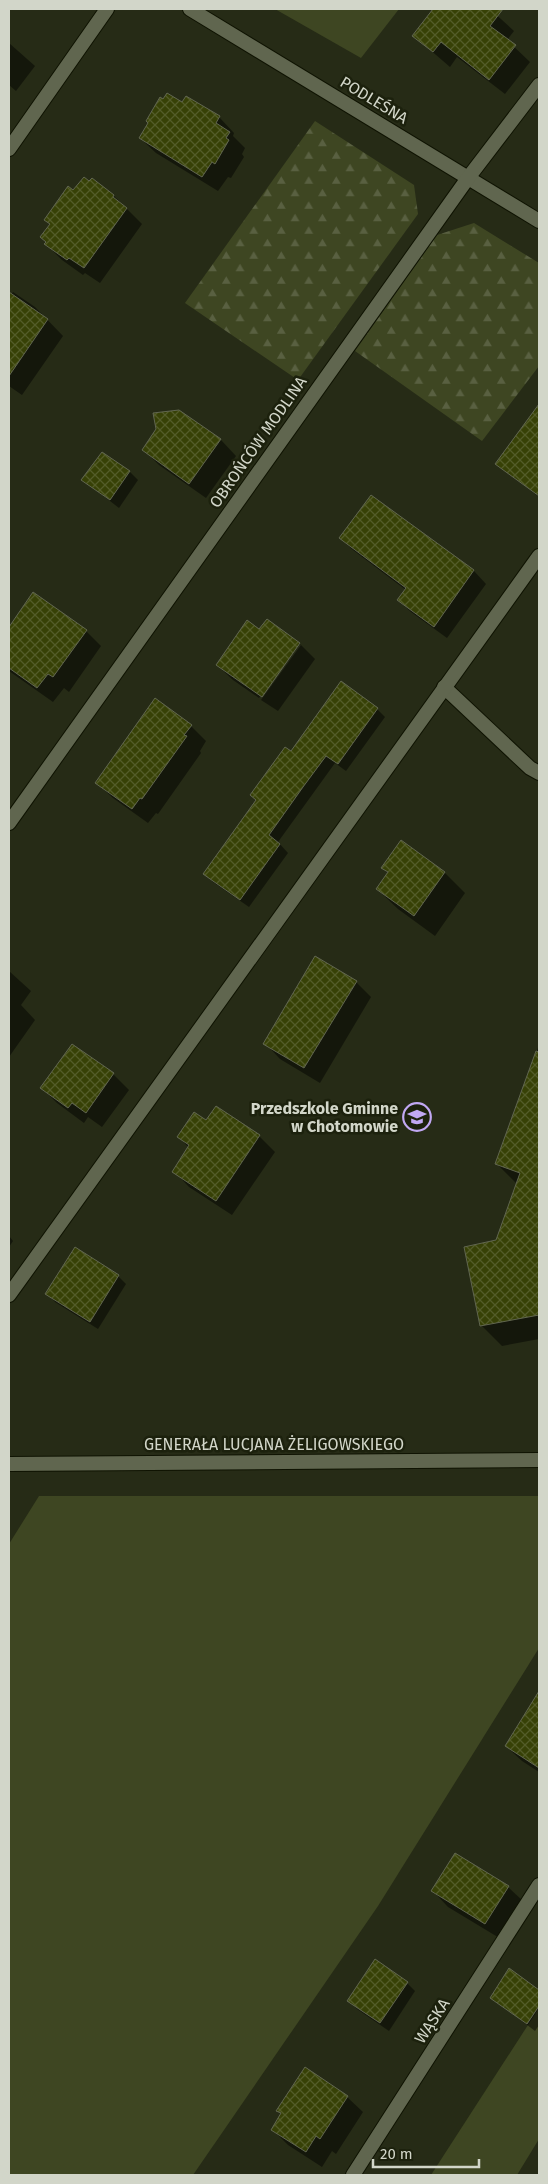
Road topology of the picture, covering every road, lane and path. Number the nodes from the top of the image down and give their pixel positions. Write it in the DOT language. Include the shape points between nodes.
graph roads {
  1 [pos="107,9"];
  2 [pos="190,9"];
  3 [pos="539,85"];
  4 [pos="9,149"];
  5 [pos="468,178"];
  6 [pos="539,221"];
  7 [pos="539,556"];
  8 [pos="444,687"];
  9 [pos="539,774"];
  10 [pos="9,823"];
  11 [pos="9,1295"];
  12 [pos="539,1460"];
  13 [pos="9,1464"];
  14 [pos="539,1885"];
  15 [pos="354,2175"];
  1 -- 4 [label="street"];
  2 -- 5 [label="street, PODLEŚNA"];
  3 -- 5 [label="street, OBROŃCÓW MODLINA"];
  5 -- 6 [label="street, PODLEŚNA"];
  5 -- 10 [label="street, OBROŃCÓW MODLINA"];
  7 -- 8 [label="street"];
  8 -- 9 [label="street"];
  8 -- 11 [label="street"];
  12 -- 13 [label="street, GENERAŁA LUCJANA ŻELIGOWSKIEGO"];
  14 -- 15 [label="street, WĄSKA"];
}
